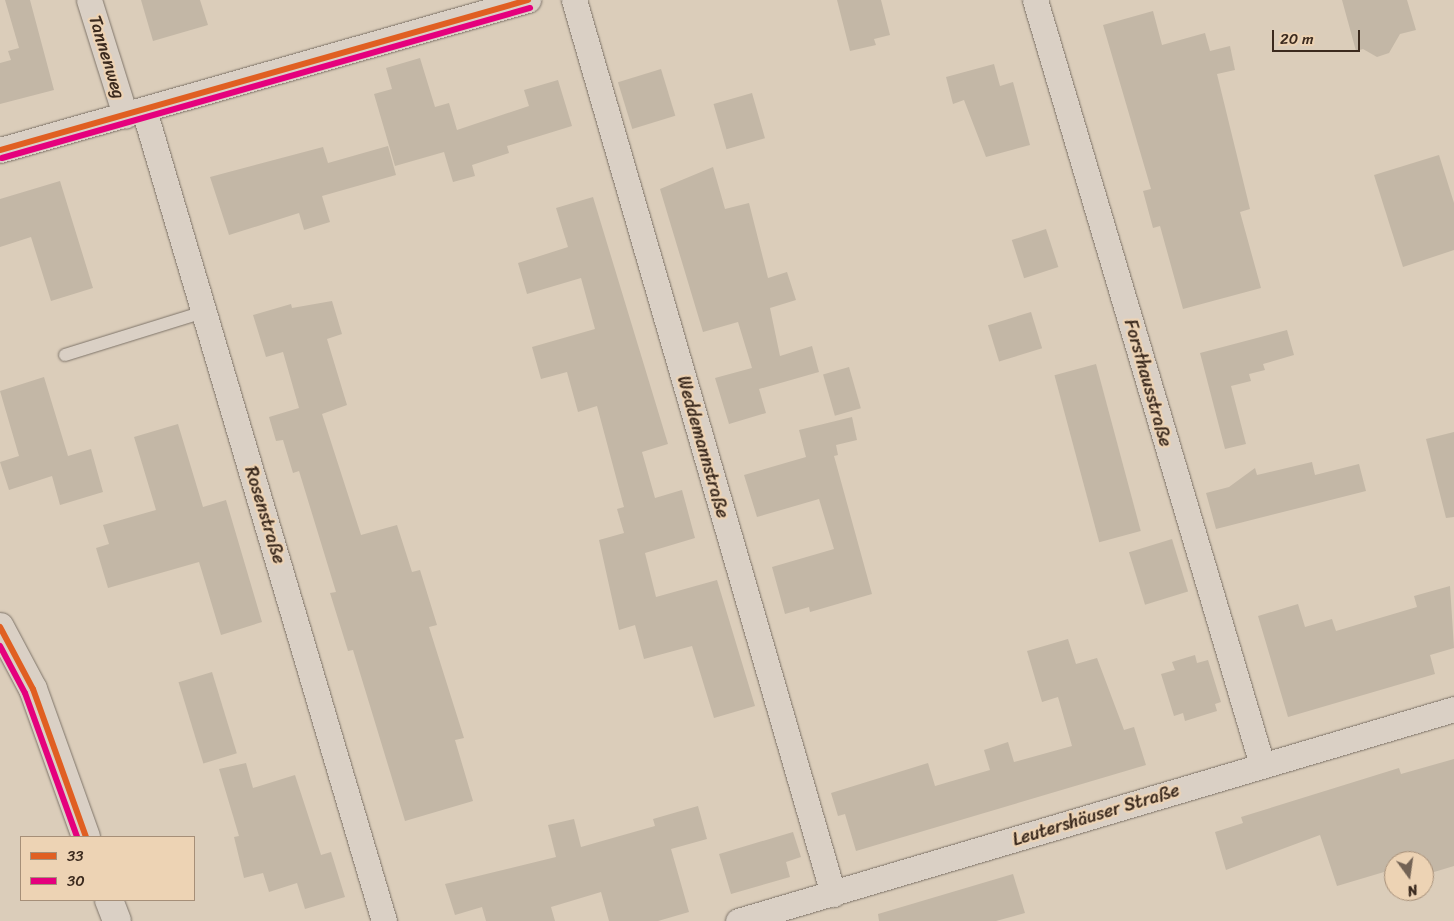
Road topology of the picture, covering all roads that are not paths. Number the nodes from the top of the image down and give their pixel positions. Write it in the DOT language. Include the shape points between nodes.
graph roads {
  1 [pos="90,0"];
  2 [pos="528,0"];
  3 [pos="574,0"];
  4 [pos="1035,0"];
  5 [pos="135,112"];
  6 [pos="0,150"];
  7 [pos="204,312"];
  8 [pos="65,355"];
  9 [pos="0,627"];
  10 [pos="1454,709"];
  11 [pos="1262,766"];
  12 [pos="86,836"];
  13 [pos="833,894"];
  14 [pos="109,901"];
  15 [pos="117,921"];
  16 [pos="384,921"];
  17 [pos="738,921"];
  1 -- 5 [label="street, Tannenweg"];
  2 -- 5 [label="street"];
  3 -- 13 [label="street, Weddemannstraße"];
  4 -- 11 [label="street, Forsthausstraße"];
  5 -- 6 [label="street"];
  5 -- 7 [label="street, Rosenstraße"];
  7 -- 8 [label="lane"];
  7 -- 16 [label="street, Rosenstraße"];
  9 -- 12 [label="main road" via="33,689"];
  10 -- 11 [label="street, Leutershäuser Straße"];
  11 -- 13 [label="street, Leutershäuser Straße"];
  13 -- 17 [label="street, Leutershäuser Straße"];
  14 -- 15 [label="main road"];
}
